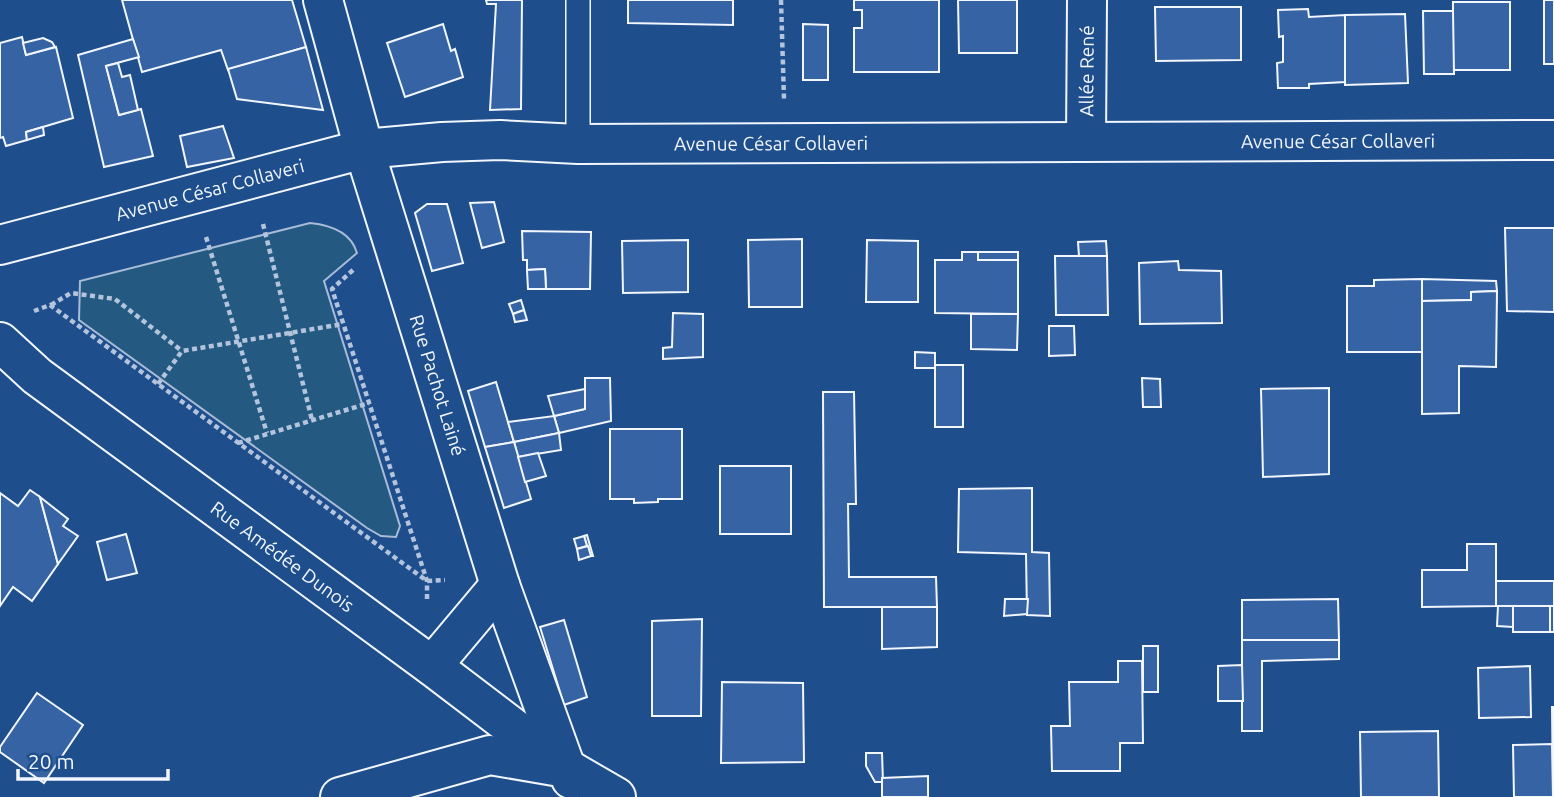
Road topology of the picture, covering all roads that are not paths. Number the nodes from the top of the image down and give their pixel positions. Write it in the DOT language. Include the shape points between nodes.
graph roads {
  1 [pos="323,0"];
  2 [pos="578,0"];
  3 [pos="1087,0"];
  4 [pos="1554,140"];
  5 [pos="1086,141"];
  6 [pos="578,144"];
  7 [pos="363,149"];
  8 [pos="0,245"];
  9 [pos="0,342"];
  10 [pos="498,578"];
  11 [pos="431,665"];
  12 [pos="572,783"];
  13 [pos="340,797"];
  14 [pos="616,797"];
  1 -- 7 [label="street, Rue Pachot Lainé"];
  2 -- 6 [label="lane"];
  3 -- 5 [label="street, Allée René"];
  4 -- 5 [label="street, Avenue César Collaveri"];
  5 -- 6 [label="street, Avenue César Collaveri"];
  6 -- 7 [label="street, Avenue César Collaveri" via="500,140"];
  7 -- 8 [label="street, Avenue César Collaveri"];
  7 -- 10 [label="street, Rue Pachot Lainé"];
  9 -- 11 [label="street, Rue Amédée Dunois" via="37,376"];
  10 -- 11 [label="street"];
  10 -- 12 [label="street, Rue Pachot Lainé"];
  11 -- 12 [label="street, Rue Amédée Dunois"];
  12 -- 13 [label="street" via="489,755"];
  12 -- 14 [label="street"];
}
